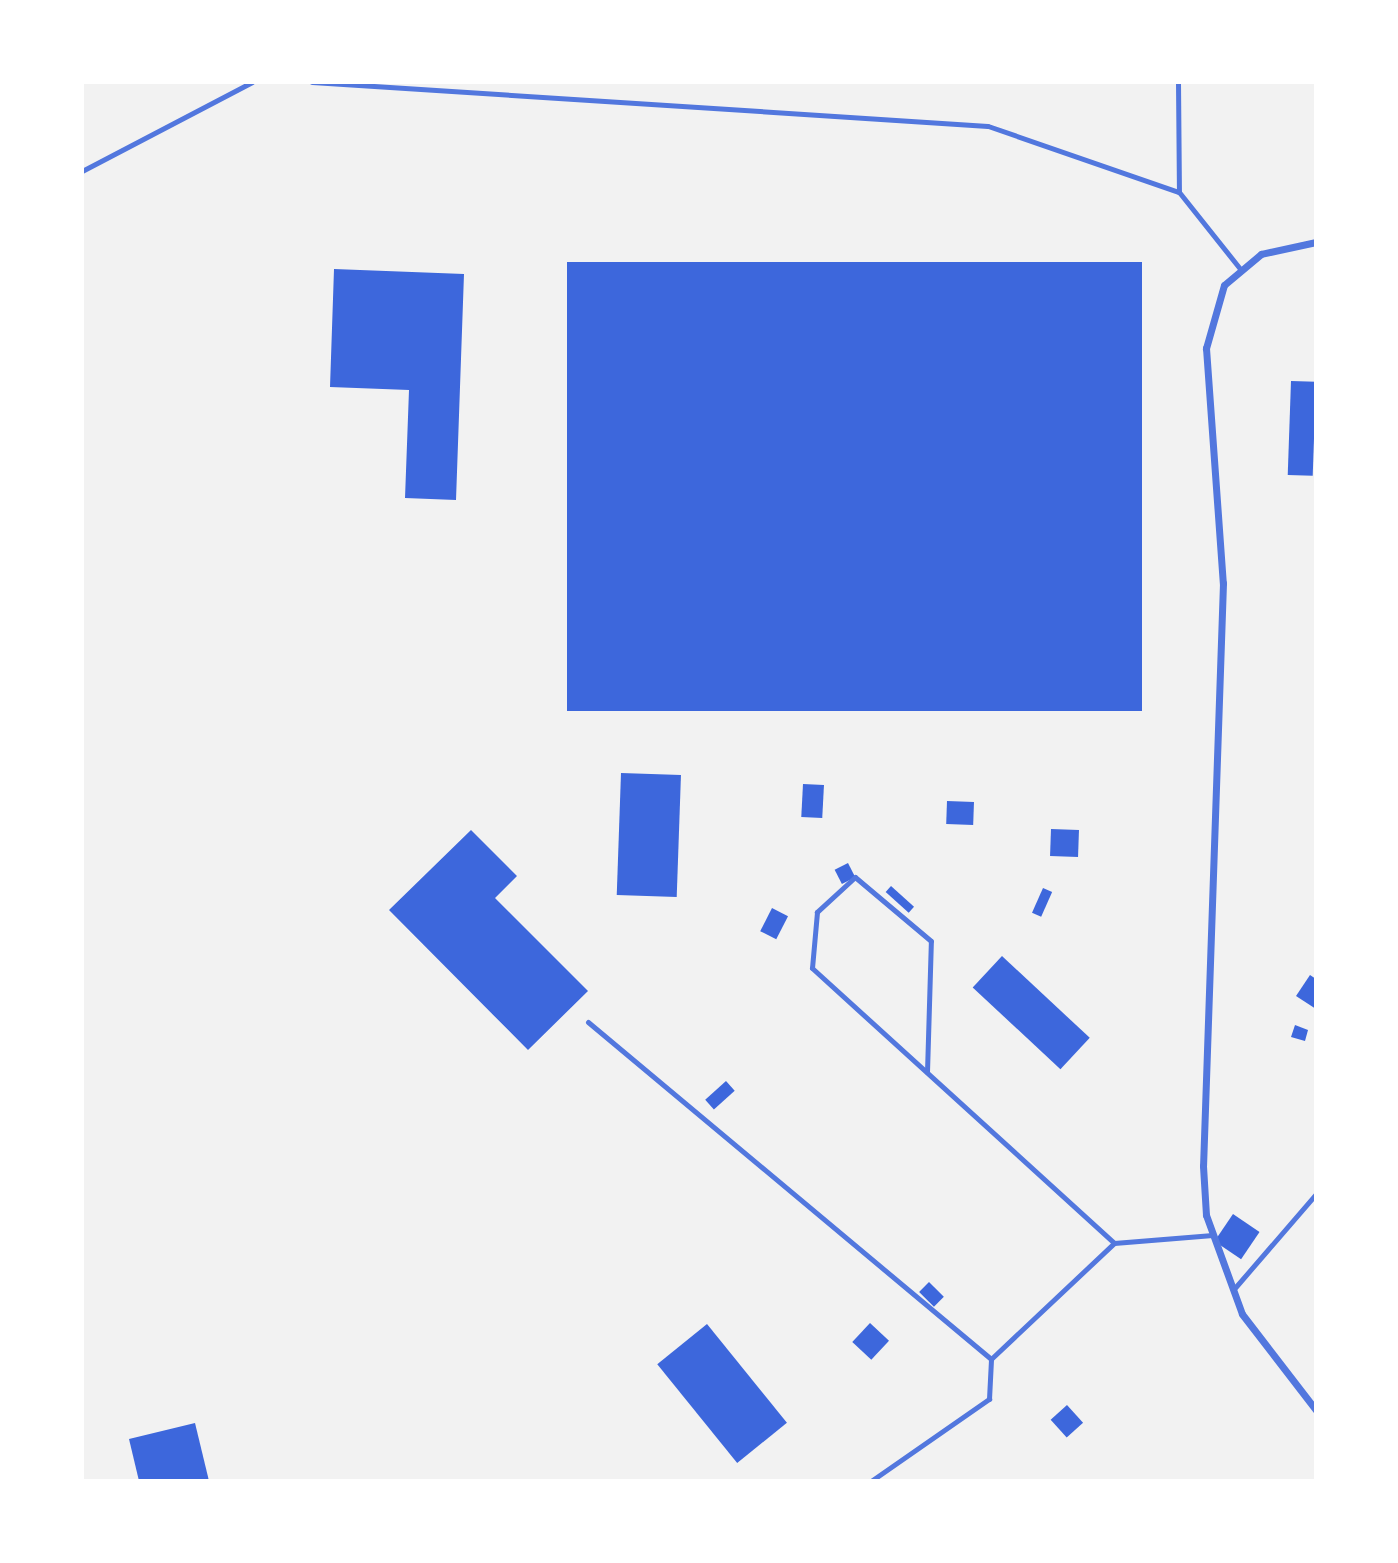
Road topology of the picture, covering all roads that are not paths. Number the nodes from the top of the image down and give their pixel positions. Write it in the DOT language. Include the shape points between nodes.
graph roads {
  1 [pos="252,82"];
  2 [pos="312,82"];
  3 [pos="1178,82"];
  4 [pos="82,171"];
  5 [pos="1179,192"];
  6 [pos="1316,242"];
  7 [pos="1241,270"];
  8 [pos="588,1022"];
  9 [pos="927,1072"];
  10 [pos="1316,1194"];
  11 [pos="1213,1235"];
  12 [pos="1115,1243"];
  13 [pos="1233,1290"];
  14 [pos="991,1359"];
  15 [pos="1316,1410"];
  16 [pos="871,1481"];
  1 -- 4 [label="lane"];
  2 -- 5 [label="lane" via="988,126"];
  3 -- 5 [label="lane"];
  5 -- 7 [label="lane"];
  6 -- 7 [label="street" via="1261,254"];
  7 -- 11 [label="street" via="1224,285 1206,348 1223,583 1203,1166 1206,1215"];
  8 -- 14 [label="lane"];
  9 -- 9 [label="lane" via="812,968 817,912 855,877 931,941"];
  9 -- 12 [label="lane"];
  10 -- 13 [label="lane"];
  11 -- 12 [label="lane"];
  11 -- 13 [label="street"];
  12 -- 14 [label="lane"];
  13 -- 15 [label="street" via="1242,1314"];
  14 -- 16 [label="lane" via="989,1399"];
}
